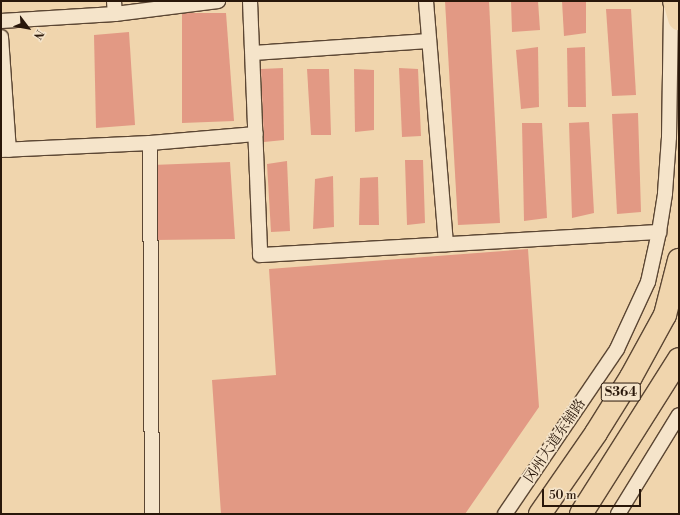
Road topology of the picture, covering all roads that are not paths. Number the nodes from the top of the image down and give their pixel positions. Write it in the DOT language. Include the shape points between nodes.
graph roads {
  1 [pos="218,1"];
  2 [pos="250,1"];
  3 [pos="426,1"];
  4 [pos="673,1"];
  5 [pos="114,8"];
  6 [pos="679,19"];
  7 [pos="1,21"];
  8 [pos="1,36"];
  9 [pos="429,41"];
  10 [pos="253,53"];
  11 [pos="256,134"];
  12 [pos="150,143"];
  13 [pos="5,150"];
  14 [pos="659,232"];
  15 [pos="446,244"];
  16 [pos="679,260"];
  17 [pos="679,359"];
  18 [pos="679,415"];
  19 [pos="152,514"];
  20 [pos="505,514"];
  21 [pos="540,514"];
  22 [pos="581,514"];
  23 [pos="618,514"];
  1 -- 5 [label="street"];
  2 -- 10 [label="street"];
  3 -- 9 [label="street"];
  4 -- 6 [label="main road"];
  4 -- 14 [label="street, 冈州大道东辅路" via="669,137"];
  5 -- 7 [label="street"];
  8 -- 13 [label="street"];
  9 -- 10 [label="street"];
  9 -- 15 [label="street"];
  10 -- 11 [label="street"];
  11 -- 12 [label="street"];
  11 -- 15 [label="street" via="260,255"];
  12 -- 13 [label="street"];
  12 -- 19 [label="street"];
  14 -- 15 [label="street"];
  14 -- 20 [label="street, 冈州大道东辅路" via="648,282 617,348"];
  16 -- 21 [label="main road, S364" via="665,315 596,433"];
  17 -- 22 [label="main road, S364"];
  18 -- 23 [label="street"];
}
